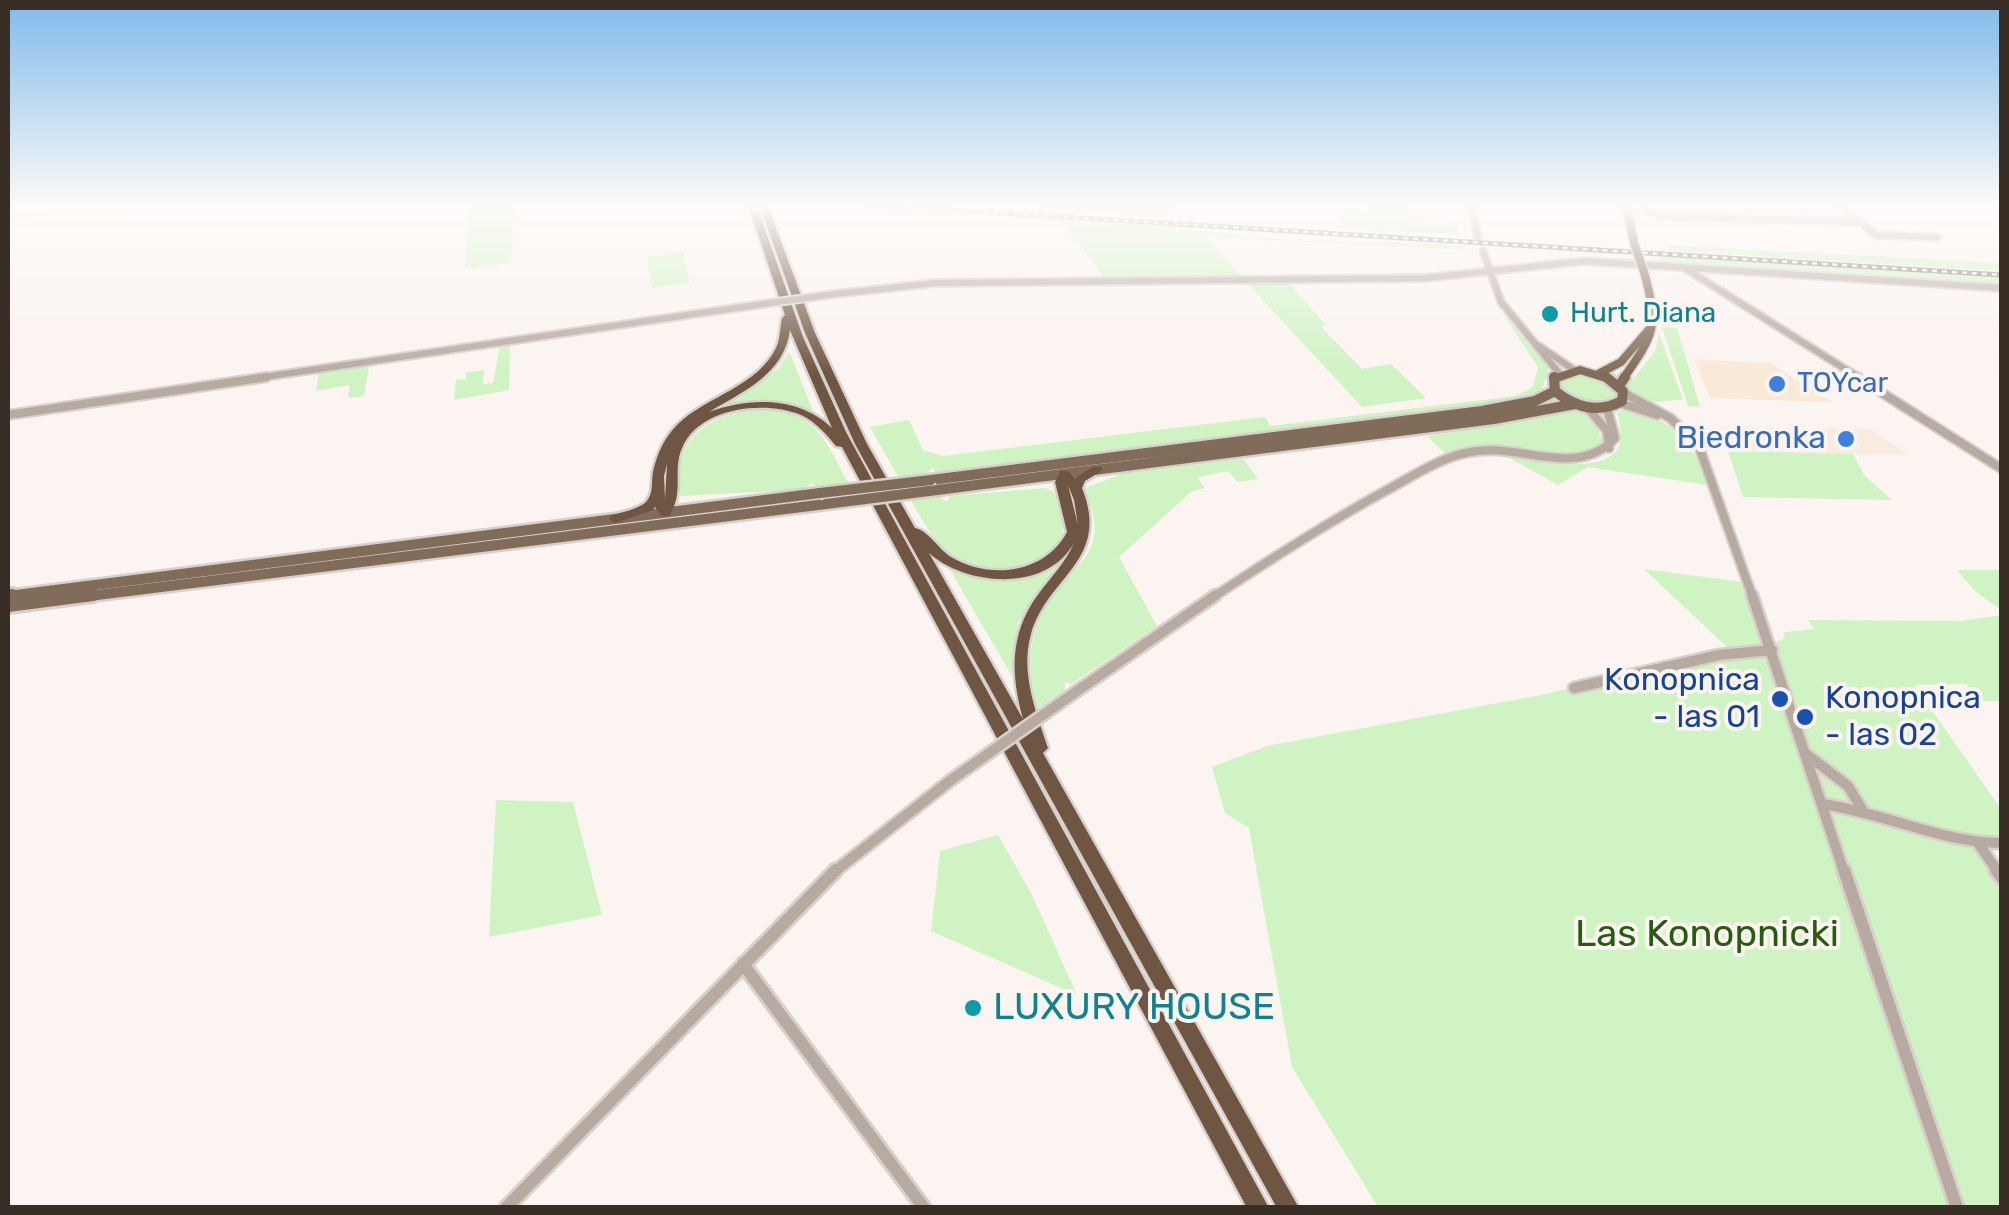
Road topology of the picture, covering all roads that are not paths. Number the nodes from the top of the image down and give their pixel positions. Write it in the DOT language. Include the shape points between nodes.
graph roads {
  1 [pos="772,261"];
  2 [pos="784,261"];
  3 [pos="1485,261"];
  4 [pos="1578,261"];
  5 [pos="1596,261"];
  6 [pos="1640,261"];
  7 [pos="1682,266"];
  8 [pos="1488,270"];
  9 [pos="2002,288"];
  10 [pos="786,302"];
  11 [pos="1651,327"];
  12 [pos="1530,338"];
  13 [pos="1574,370"];
  14 [pos="1558,373"];
  15 [pos="1598,374"];
  16 [pos="1555,391"];
  17 [pos="1621,394"];
  18 [pos="1575,404"];
  19 [pos="1587,407"];
  20 [pos="1608,408"];
  21 [pos="8,415"];
  22 [pos="1609,448"];
  23 [pos="857,464"];
  24 [pos="1062,468"];
  25 [pos="2002,468"];
  26 [pos="1096,470"];
  27 [pos="1076,489"];
  28 [pos="658,493"];
  29 [pos="823,498"];
  30 [pos="894,504"];
  31 [pos="664,518"];
  32 [pos="615,519"];
  33 [pos="8,596"];
  34 [pos="8,606"];
  35 [pos="1772,650"];
  36 [pos="1574,688"];
  37 [pos="1806,754"];
  38 [pos="1052,782"];
  39 [pos="1822,804"];
  40 [pos="1862,808"];
  41 [pos="1978,843"];
  42 [pos="2002,843"];
  43 [pos="2002,878"];
  44 [pos="743,964"];
  45 [pos="506,1208"];
  46 [pos="924,1208"];
  47 [pos="1258,1208"];
  48 [pos="1290,1208"];
  49 [pos="1957,1208"];
  1 -- 10 [label="highway"];
  2 -- 30 [label="highway" via="826,372"];
  3 -- 8 [label="street"];
  4 -- 8 [label="street"];
  5 -- 7 [label="street"];
  6 -- 11 [label="main road, bridge" via="1653,305"];
  7 -- 9 [label="street"];
  7 -- 25 [label="street"];
  8 -- 12 [label="street" via="1501,302"];
  8 -- 21 [label="street, bridge" via="1362,279 920,284"];
  10 -- 23 [label="highway"];
  10 -- 28 [label="highway" via="788,334 780,356 670,436 660,456"];
  11 -- 15 [label="main road" via="1620,362"];
  11 -- 17 [label="main road"];
  12 -- 13 [label="street"];
  12 -- 14 [label="street"];
  13 -- 14 [label="main road"];
  13 -- 15 [label="main road"];
  14 -- 16 [label="main road"];
  15 -- 17 [label="main road"];
  16 -- 18 [label="main road"];
  16 -- 24 [label="main road" via="1496,408"];
  17 -- 20 [label="main road"];
  17 -- 35 [label="street" via="1700,446"];
  18 -- 19 [label="main road"];
  18 -- 26 [label="main road"];
  19 -- 20 [label="main road"];
  19 -- 22 [label="street" via="1607,431"];
  20 -- 22 [label="street" via="1616,431"];
  22 -- 44 [label="street, bridge" via="1578,460 1490,447 1449,458 1256,566 857,851"];
  23 -- 31 [label="highway" via="824,424 802,412 766,405 730,410 702,421 679,442"];
  23 -- 47 [label="highway"];
  24 -- 26 [label="main road"];
  24 -- 27 [label="highway"];
  24 -- 29 [label="main road, bridge"];
  24 -- 30 [label="highway" via="1072,537 1056,558 1018,573 987,574 946,560"];
  26 -- 27 [label="highway"];
  27 -- 38 [label="highway" via="1084,541 1036,604 1020,660 1026,706"];
  28 -- 31 [label="highway"];
  28 -- 32 [label="highway" via="649,507"];
  29 -- 31 [label="main road"];
  30 -- 38 [label="highway"];
  31 -- 32 [label="main road"];
  31 -- 34 [label="main road"];
  32 -- 33 [label="main road"];
  35 -- 36 [label="street" via="1719,655"];
  35 -- 37 [label="street"];
  37 -- 39 [label="street"];
  37 -- 40 [label="street" via="1848,786"];
  38 -- 48 [label="highway"];
  39 -- 40 [label="street"];
  39 -- 49 [label="street"];
  40 -- 41 [label="street"];
  41 -- 42 [label="street"];
  41 -- 43 [label="street"];
  44 -- 45 [label="street"];
  44 -- 46 [label="street"];
}
